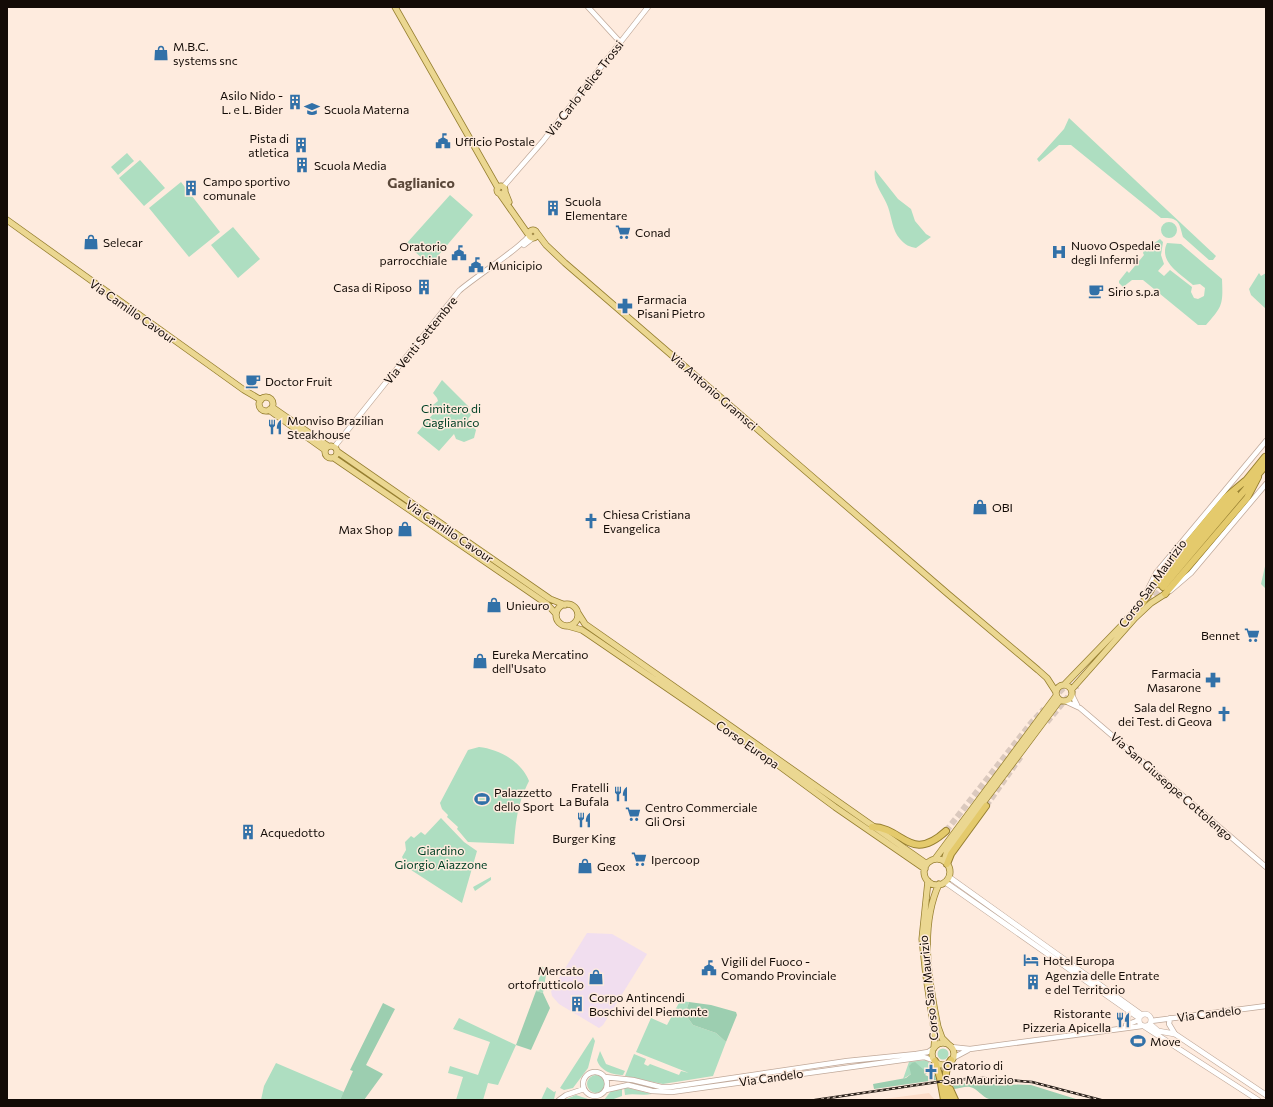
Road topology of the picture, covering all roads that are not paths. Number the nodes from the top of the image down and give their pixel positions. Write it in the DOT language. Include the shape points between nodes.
graph roads {
  1 [pos="395,7"];
  2 [pos="588,7"];
  3 [pos="648,7"];
  4 [pos="620,42"];
  5 [pos="501,189"];
  6 [pos="7,220"];
  7 [pos="532,234"];
  8 [pos="261,400"];
  9 [pos="271,408"];
  10 [pos="1266,442"];
  11 [pos="329,448"];
  12 [pos="338,452"];
  13 [pos="1265,457"];
  14 [pos="334,458"];
  15 [pos="1266,465"];
  16 [pos="1259,474"];
  17 [pos="1245,481"];
  18 [pos="1266,484"];
  19 [pos="1165,594"];
  20 [pos="564,605"];
  21 [pos="554,611"];
  22 [pos="578,613"];
  23 [pos="1127,620"];
  24 [pos="568,626"];
  25 [pos="1047,678"];
  26 [pos="1063,685"];
  27 [pos="1072,692"];
  28 [pos="1059,697"];
  29 [pos="1078,706"];
  30 [pos="986,806"];
  31 [pos="872,827"];
  32 [pos="946,832"];
  33 [pos="935,859"];
  34 [pos="945,862"];
  35 [pos="926,866"];
  36 [pos="1266,867"];
  37 [pos="947,879"];
  38 [pos="928,881"];
  39 [pos="939,884"];
  40 [pos="1266,1006"];
  41 [pos="1128,1011"];
  42 [pos="1140,1018"];
  43 [pos="1170,1018"];
  44 [pos="1147,1024"];
  45 [pos="1125,1025"];
  46 [pos="1175,1034"];
  47 [pos="950,1046"];
  48 [pos="934,1048"];
  49 [pos="970,1049"];
  50 [pos="952,1059"];
  51 [pos="935,1062"];
  52 [pos="605,1077"];
  53 [pos="947,1085"];
  54 [pos="584,1089"];
  55 [pos="606,1090"];
  56 [pos="1266,1095"];
  57 [pos="1256,1099"];
  58 [pos="558,1100"];
  59 [pos="944,1100"];
  60 [pos="949,1100"];
  61 [pos="955,1100"];
  1 -- 5 [label="main road, Via Antonio Gramsci"];
  2 -- 4 [label="street"];
  3 -- 4 [label="street, Via Carlo Felice Trossi"];
  4 -- 5 [label="street, Via Carlo Felice Trossi" via="543,142"];
  5 -- 7 [label="main road, Via Antonio Gramsci"];
  6 -- 8 [label="main road, Via Camillo Cavour"];
  7 -- 11 [label="street, Via Venti Settembre" via="520,247 484,270 459,291"];
  7 -- 25 [label="main road, Via Antonio Gramsci"];
  8 -- 9 [label="main road, Via Camillo Cavour" via="261,408"];
  8 -- 9 [label="main road, Via Camillo Cavour" via="269,397 272,400"];
  9 -- 11 [label="main road, Via Camillo Cavour"];
  10 -- 23 [label="street, Corso San Maurizio" via="1156,573 1143,599"];
  11 -- 12 [label="main road, Via Camillo Cavour"];
  11 -- 14 [label="main road, Via Camillo Cavour" via="327,457"];
  12 -- 14 [label="main road"];
  12 -- 20 [label="main road, Via Camillo Cavour" via="555,602"];
  13 -- 17 [label="highway"];
  14 -- 21 [label="main road, Via Camillo Cavour"];
  15 -- 16 [label="highway"];
  16 -- 17 [label="highway" via="1161,586"];
  16 -- 19 [label="highway" via="1257,483 1247,498"];
  17 -- 23 [label="highway" via="1226,497"];
  18 -- 19 [label="street, Corso San Maurizio" via="1191,573"];
  19 -- 27 [label="main road, Corso San Maurizio" via="1135,618"];
  20 -- 21 [label="main road"];
  20 -- 22 [label="main road" via="574,607"];
  21 -- 24 [label="main road" via="559,623"];
  22 -- 24 [label="main road" via="577,620"];
  22 -- 31 [label="main road, Corso Europa" via="585,624 815,784"];
  23 -- 26 [label="main road, Corso San Maurizio"];
  24 -- 35 [label="main road, Corso Europa" via="588,634 759,751 835,807"];
  25 -- 26 [label="main road"];
  25 -- 28 [label="main road"];
  26 -- 27 [label="main road"];
  26 -- 28 [label="main road, Corso San Maurizio"];
  27 -- 28 [label="main road, Corso San Maurizio" via="1070,699"];
  27 -- 29 [label="street, Via San Giuseppe Cottolengo"];
  28 -- 29 [label="street, Via San Giuseppe Cottolengo"];
  28 -- 33 [label="main road"];
  28 -- 34 [label="main road" via="947,851"];
  29 -- 36 [label="street, Via San Giuseppe Cottolengo"];
  30 -- 34 [label="highway"];
  31 -- 32 [label="highway" via="880,827 910,844 921,845 932,842"];
  31 -- 35 [label="main road, Corso Europa"];
  33 -- 34 [label="main road"];
  33 -- 35 [label="main road"];
  34 -- 37 [label="main road" via="950,870"];
  35 -- 38 [label="main road"];
  37 -- 39 [label="main road"];
  37 -- 41 [label="main road"];
  37 -- 42 [label="main road"];
  38 -- 39 [label="main road"];
  38 -- 48 [label="main road, Corso San Maurizio" via="922,939 935,1036"];
  39 -- 47 [label="main road, Corso San Maurizio" via="928,916 927,953 938,1027 942,1038"];
  40 -- 43 [label="street, Via Candelo"];
  41 -- 42 [label="main road"];
  41 -- 45 [label="main road"];
  42 -- 44 [label="main road"];
  42 -- 44 [label="main road" via="1149,1016"];
  42 -- 45 [label="street, Via Candelo"];
  43 -- 44 [label="street, Via Candelo"];
  43 -- 46 [label="street" via="1169,1024"];
  44 -- 45 [label="street, Via Candelo"];
  44 -- 46 [label="main road" via="1158,1031"];
  44 -- 57 [label="main road"];
  45 -- 49 [label="street, Via Candelo"];
  46 -- 56 [label="main road"];
  47 -- 48 [label="main road" via="941,1043"];
  47 -- 49 [label="street, Via Candelo"];
  47 -- 50 [label="main road" via="953,1052"];
  48 -- 51 [label="main road" via="932,1055"];
  48 -- 52 [label="street, Via Candelo" via="916,1054 847,1061 661,1088 633,1080"];
  49 -- 50 [label="street, Via Candelo"];
  50 -- 51 [label="main road" via="945,1064"];
  50 -- 53 [label="highway" via="946,1067"];
  51 -- 55 [label="street, Via Candelo" via="924,1057 672,1092 652,1091 628,1085"];
  51 -- 59 [label="highway"];
  52 -- 54 [label="street" via="597,1072 590,1073 584,1081"];
  52 -- 55 [label="street" via="608,1083"];
  53 -- 60 [label="highway"];
  53 -- 61 [label="highway"];
  54 -- 55 [label="street" via="593,1096 601,1095"];
  54 -- 58 [label="street"];
}
